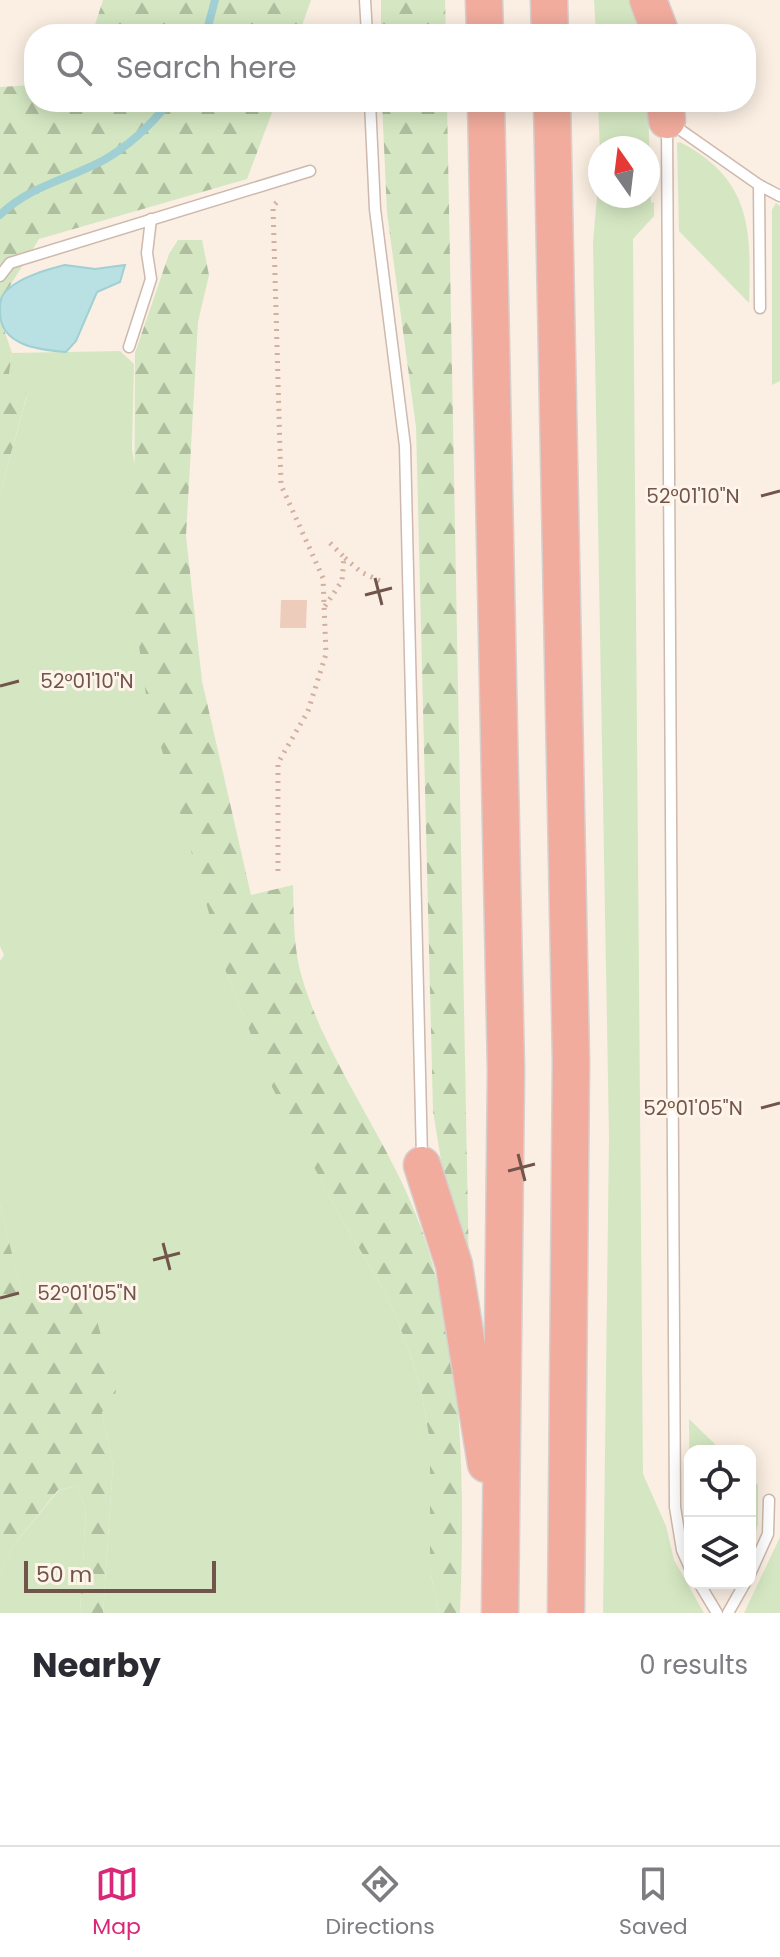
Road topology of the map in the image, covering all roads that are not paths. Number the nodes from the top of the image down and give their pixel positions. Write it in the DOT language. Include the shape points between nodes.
graph roads {
  1 [pos="365,0"];
  2 [pos="484,0"];
  3 [pos="549,0"];
  4 [pos="648,0"];
  5 [pos="366,24"];
  6 [pos="485,24"];
  7 [pos="550,24"];
  8 [pos="657,24"];
  9 [pos="370,112"];
  10 [pos="486,112"];
  11 [pos="552,112"];
  12 [pos="666,112"];
  13 [pos="667,112"];
  14 [pos="310,171"];
  15 [pos="759,185"];
  16 [pos="780,196"];
  17 [pos="151,219"];
  18 [pos="0,276"];
  19 [pos="760,308"];
  20 [pos="129,347"];
  21 [pos="422,1165"];
  22 [pos="769,1500"];
  23 [pos="684,1554"];
  24 [pos="501,1557"];
  25 [pos="756,1561"];
  26 [pos="703,1589"];
  27 [pos="742,1589"];
  28 [pos="500,1613"];
  29 [pos="566,1613"];
  30 [pos="717,1613"];
  31 [pos="728,1613"];
  1 -- 5 [label="lane"];
  2 -- 6 [label="highway"];
  3 -- 7 [label="highway"];
  4 -- 8 [label="highway"];
  9 -- 21 [label="lane" via="375,209 405,446"];
  10 -- 24 [label="highway" via="506,1071"];
  11 -- 29 [label="highway" via="571,1061"];
  12 -- 23 [label="lane" via="675,1507"];
  13 -- 15 [label="lane"];
  14 -- 17 [label="lane"];
  15 -- 16 [label="lane"];
  15 -- 19 [label="lane"];
  17 -- 18 [label="lane" via="10,263"];
  17 -- 20 [label="lane" via="151,279"];
  21 -- 24 [label="highway" via="454,1265"];
  22 -- 25 [label="lane" via="768,1534"];
  24 -- 28 [label="highway"];
  26 -- 30 [label="lane"];
  27 -- 31 [label="lane"];
}
